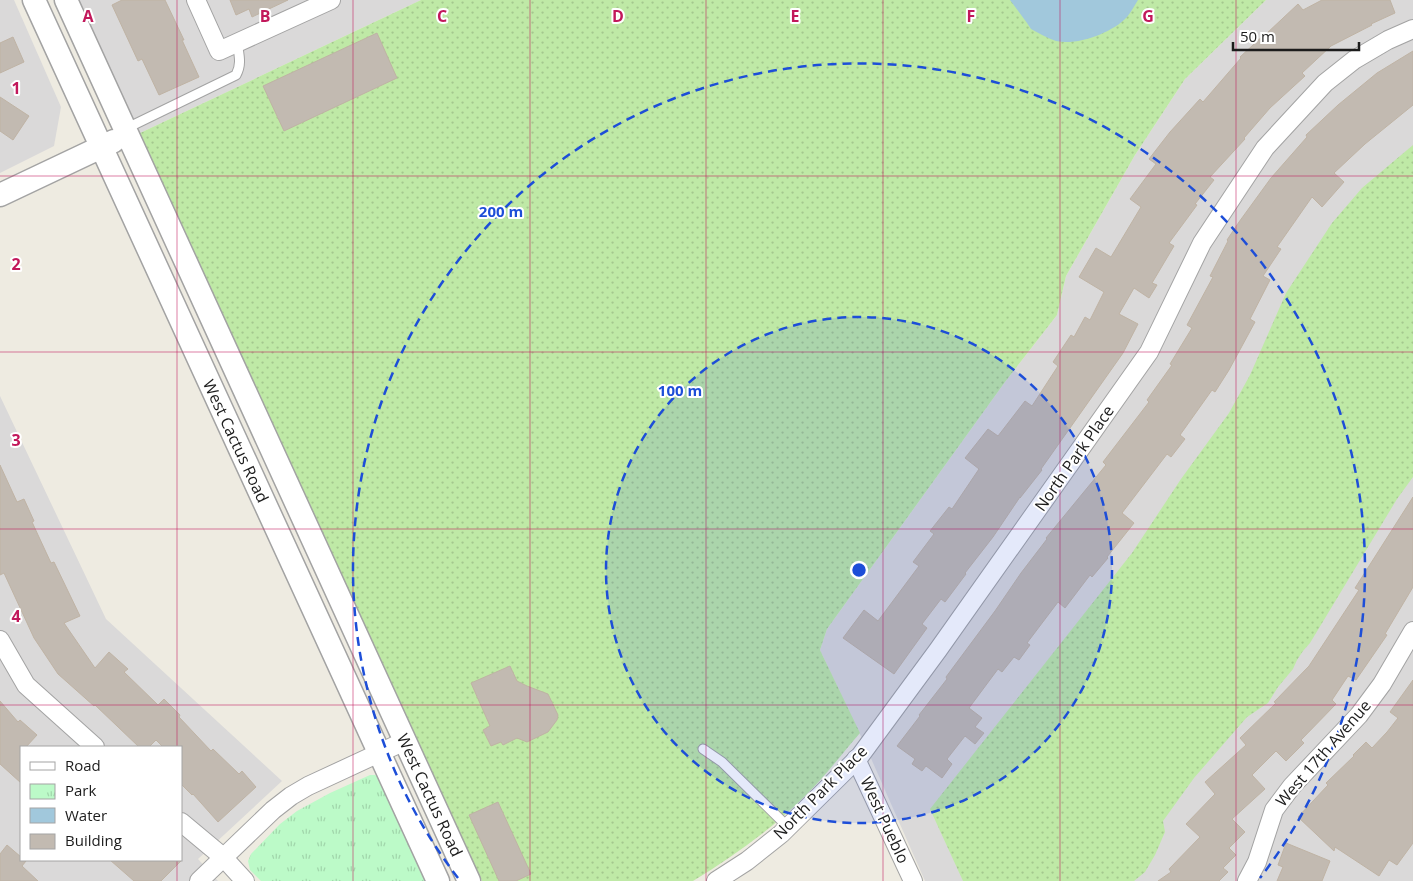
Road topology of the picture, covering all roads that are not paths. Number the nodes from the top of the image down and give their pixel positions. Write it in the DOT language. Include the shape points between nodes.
graph roads {
  1 [pos="34,0"];
  2 [pos="66,0"];
  3 [pos="196,0"];
  4 [pos="331,0"];
  5 [pos="1413,29"];
  6 [pos="237,42"];
  7 [pos="126,132"];
  8 [pos="101,147"];
  9 [pos="0,195"];
  10 [pos="1413,631"];
  11 [pos="0,640"];
  12 [pos="405,741"];
  13 [pos="94,746"];
  14 [pos="703,749"];
  15 [pos="379,753"];
  16 [pos="856,760"];
  17 [pos="182,823"];
  18 [pos="788,827"];
  19 [pos="223,857"];
  20 [pos="199,881"];
  21 [pos="245,881"];
  22 [pos="438,881"];
  23 [pos="469,881"];
  24 [pos="716,881"];
  25 [pos="913,881"];
  26 [pos="1247,881"];
  1 -- 8 [label="street, West Cactus Road"];
  2 -- 7 [label="street, West Cactus Road"];
  3 -- 6 [label="street" via="219,51"];
  4 -- 6 [label="street"];
  5 -- 16 [label="street, North Park Place" via="1354,60 1325,83 1265,148 1202,243 1149,352"];
  6 -- 7 [label="lane" via="240,61 236,76"];
  7 -- 8 [label="street"];
  7 -- 12 [label="street, West Cactus Road"];
  8 -- 9 [label="street"];
  8 -- 15 [label="street, West Cactus Road"];
  10 -- 26 [label="street, West 17th Avenue" via="1382,684 1359,715 1292,786 1274,810 1257,862"];
  11 -- 13 [label="street" via="26,685"];
  12 -- 15 [label="street"];
  12 -- 23 [label="street, West Cactus Road"];
  14 -- 18 [label="lane" via="722,762"];
  15 -- 19 [label="street" via="291,796"];
  15 -- 22 [label="street, West Cactus Road"];
  16 -- 18 [label="street, North Park Place"];
  16 -- 25 [label="street, West Pueblo"];
  17 -- 19 [label="street"];
  18 -- 24 [label="street, North Park Place" via="747,861"];
  19 -- 20 [label="street"];
  19 -- 21 [label="street"];
}
